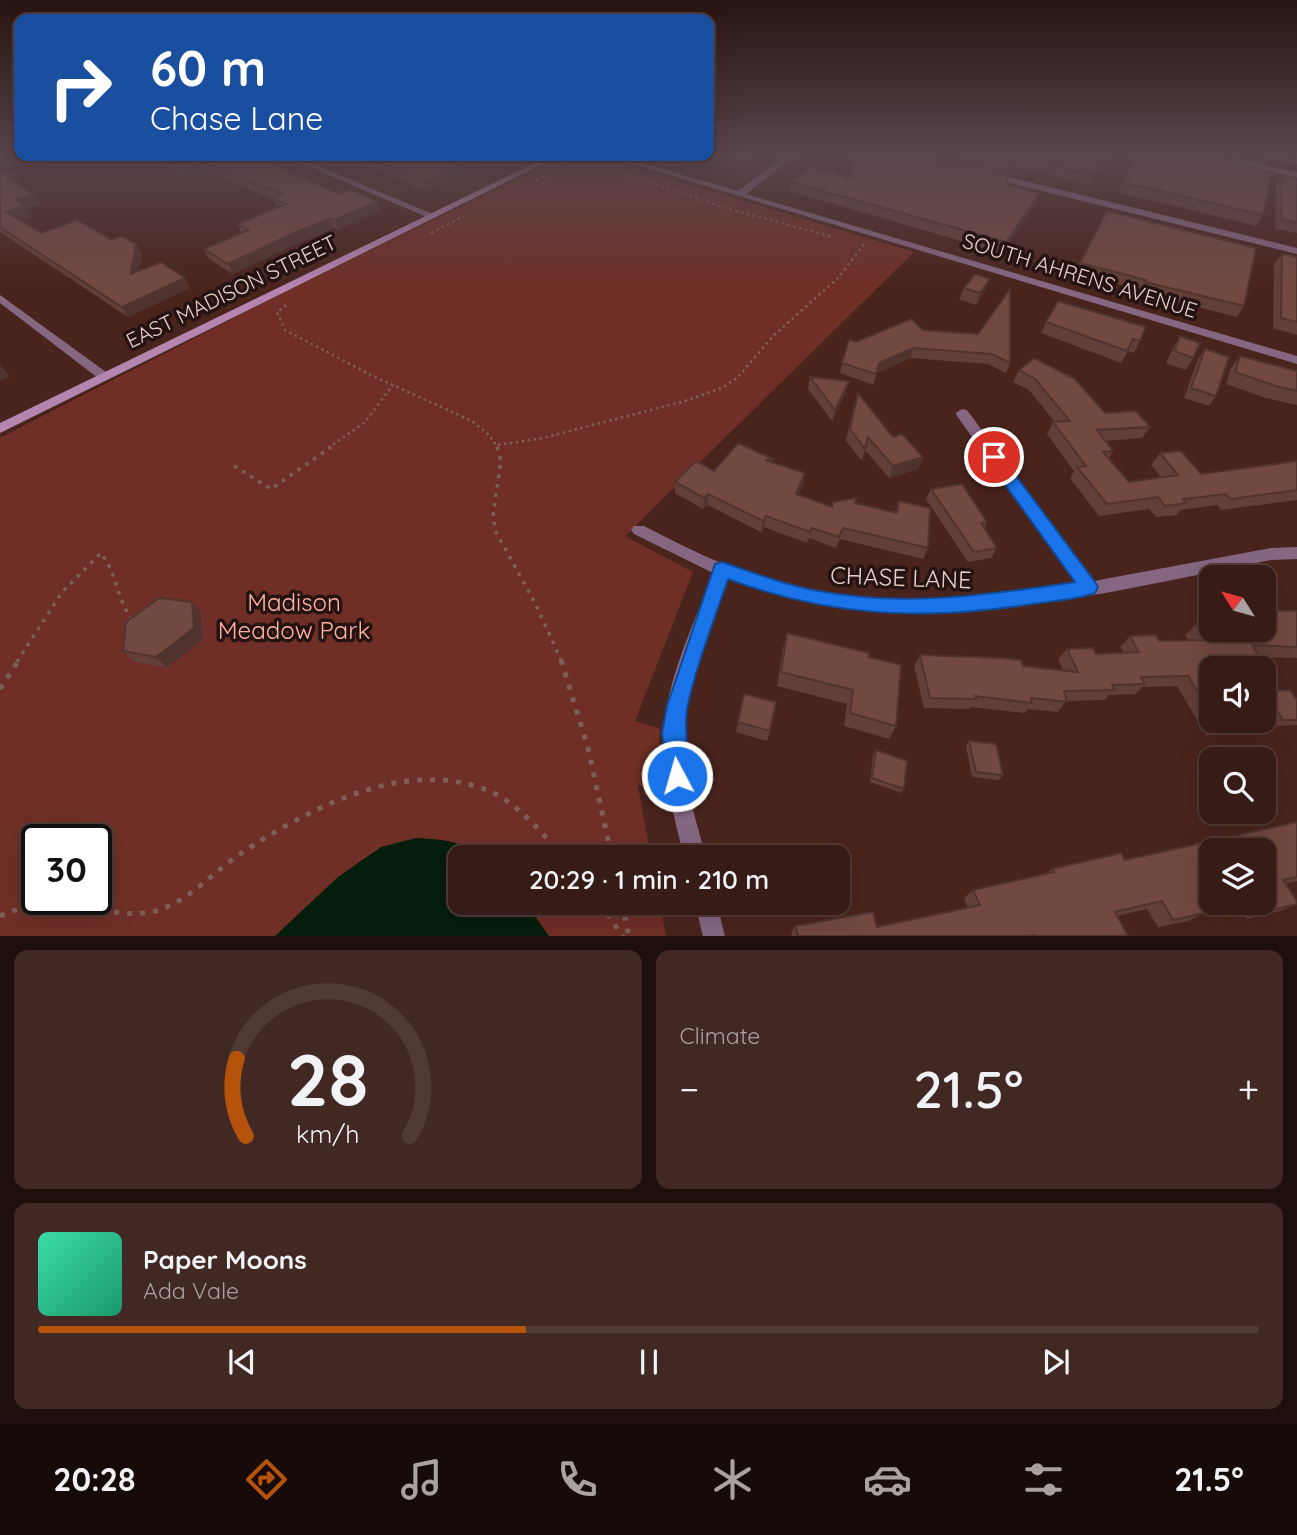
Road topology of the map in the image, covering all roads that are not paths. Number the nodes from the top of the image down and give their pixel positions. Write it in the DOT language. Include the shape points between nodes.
graph roads {
  1 [pos="391,199"];
  2 [pos="465,199"];
  3 [pos="755,199"];
  4 [pos="1086,199"];
  5 [pos="430,215"];
  6 [pos="1297,251"];
  7 [pos="0,298"];
  8 [pos="1297,360"];
  9 [pos="103,375"];
  10 [pos="962,413"];
  11 [pos="0,428"];
  12 [pos="639,530"];
  13 [pos="1297,553"];
  14 [pos="722,569"];
  15 [pos="1089,587"];
  16 [pos="692,845"];
  17 [pos="709,915"];
  18 [pos="714,936"];
  1 -- 5 [label="street"];
  2 -- 5 [label="street, EAST MADISON STREET"];
  3 -- 8 [label="street, SOUTH AHRENS AVENUE"];
  4 -- 6 [label="street"];
  5 -- 9 [label="street, EAST MADISON STREET"];
  7 -- 9 [label="street"];
  9 -- 11 [label="street, EAST MADISON STREET"];
  10 -- 15 [label="street"];
  12 -- 14 [label="street, CHASE LANE"];
  13 -- 15 [label="street, CHASE LANE"];
  14 -- 15 [label="street, CHASE LANE" via="820,599 883,606 974,605"];
  14 -- 16 [label="street" via="677,706 673,733"];
  17 -- 18 [label="street"];
}
